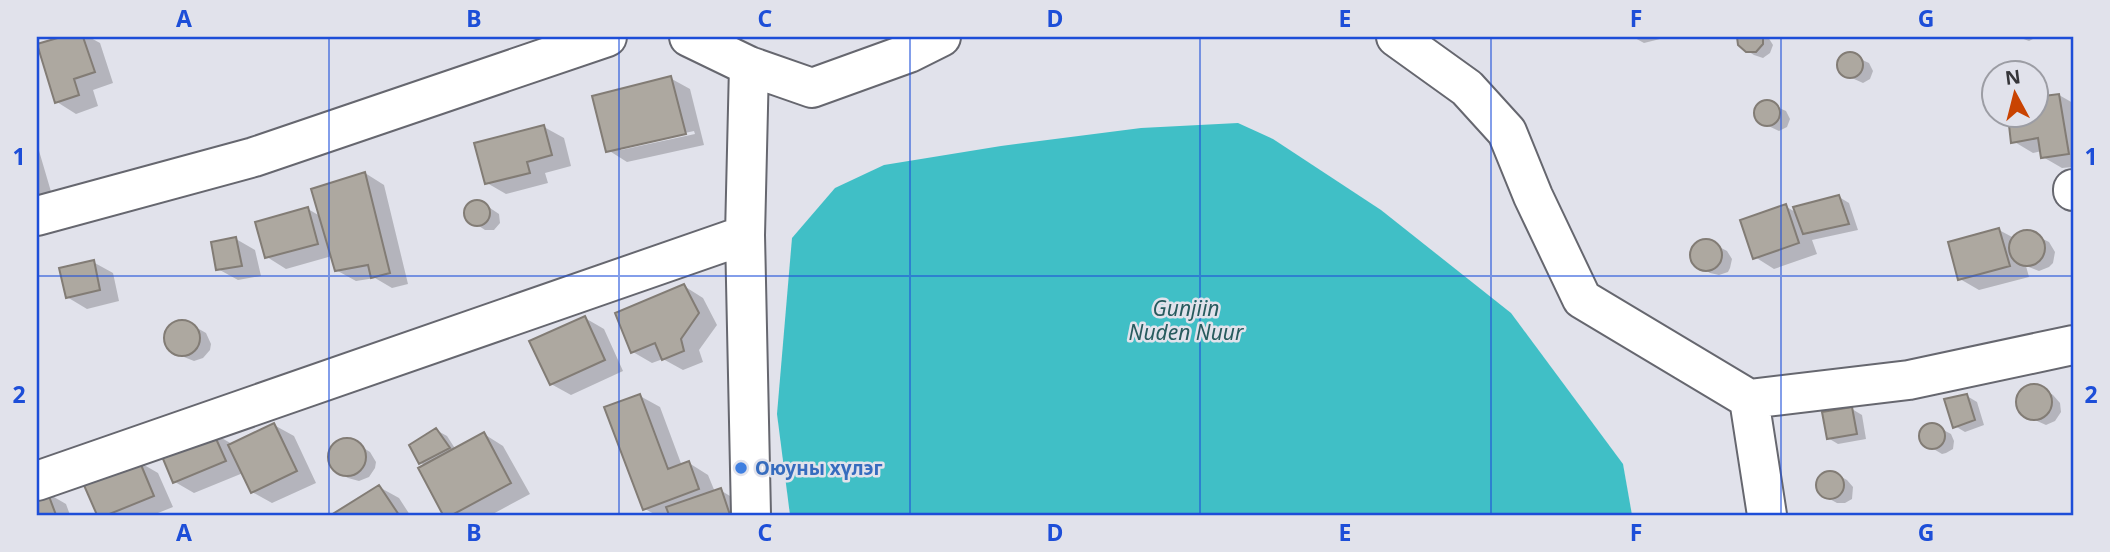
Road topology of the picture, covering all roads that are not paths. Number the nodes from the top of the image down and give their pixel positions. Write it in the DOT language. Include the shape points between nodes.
graph roads {
  1 [pos="607,37"];
  2 [pos="689,37"];
  3 [pos="941,37"];
  4 [pos="1396,37"];
  5 [pos="749,66"];
  6 [pos="37,216"];
  7 [pos="745,235"];
  8 [pos="2073,345"];
  9 [pos="1749,399"];
  10 [pos="37,481"];
  11 [pos="751,515"];
  12 [pos="1766,515"];
  1 -- 6 [label="street" via="254,157"];
  2 -- 5 [label="street"];
  3 -- 5 [label="street" via="812,88"];
  4 -- 9 [label="street" via="1467,88 1507,132 1582,299"];
  5 -- 7 [label="street"];
  7 -- 10 [label="street"];
  7 -- 11 [label="street"];
  8 -- 9 [label="street" via="1909,380"];
  9 -- 12 [label="street"];
}
